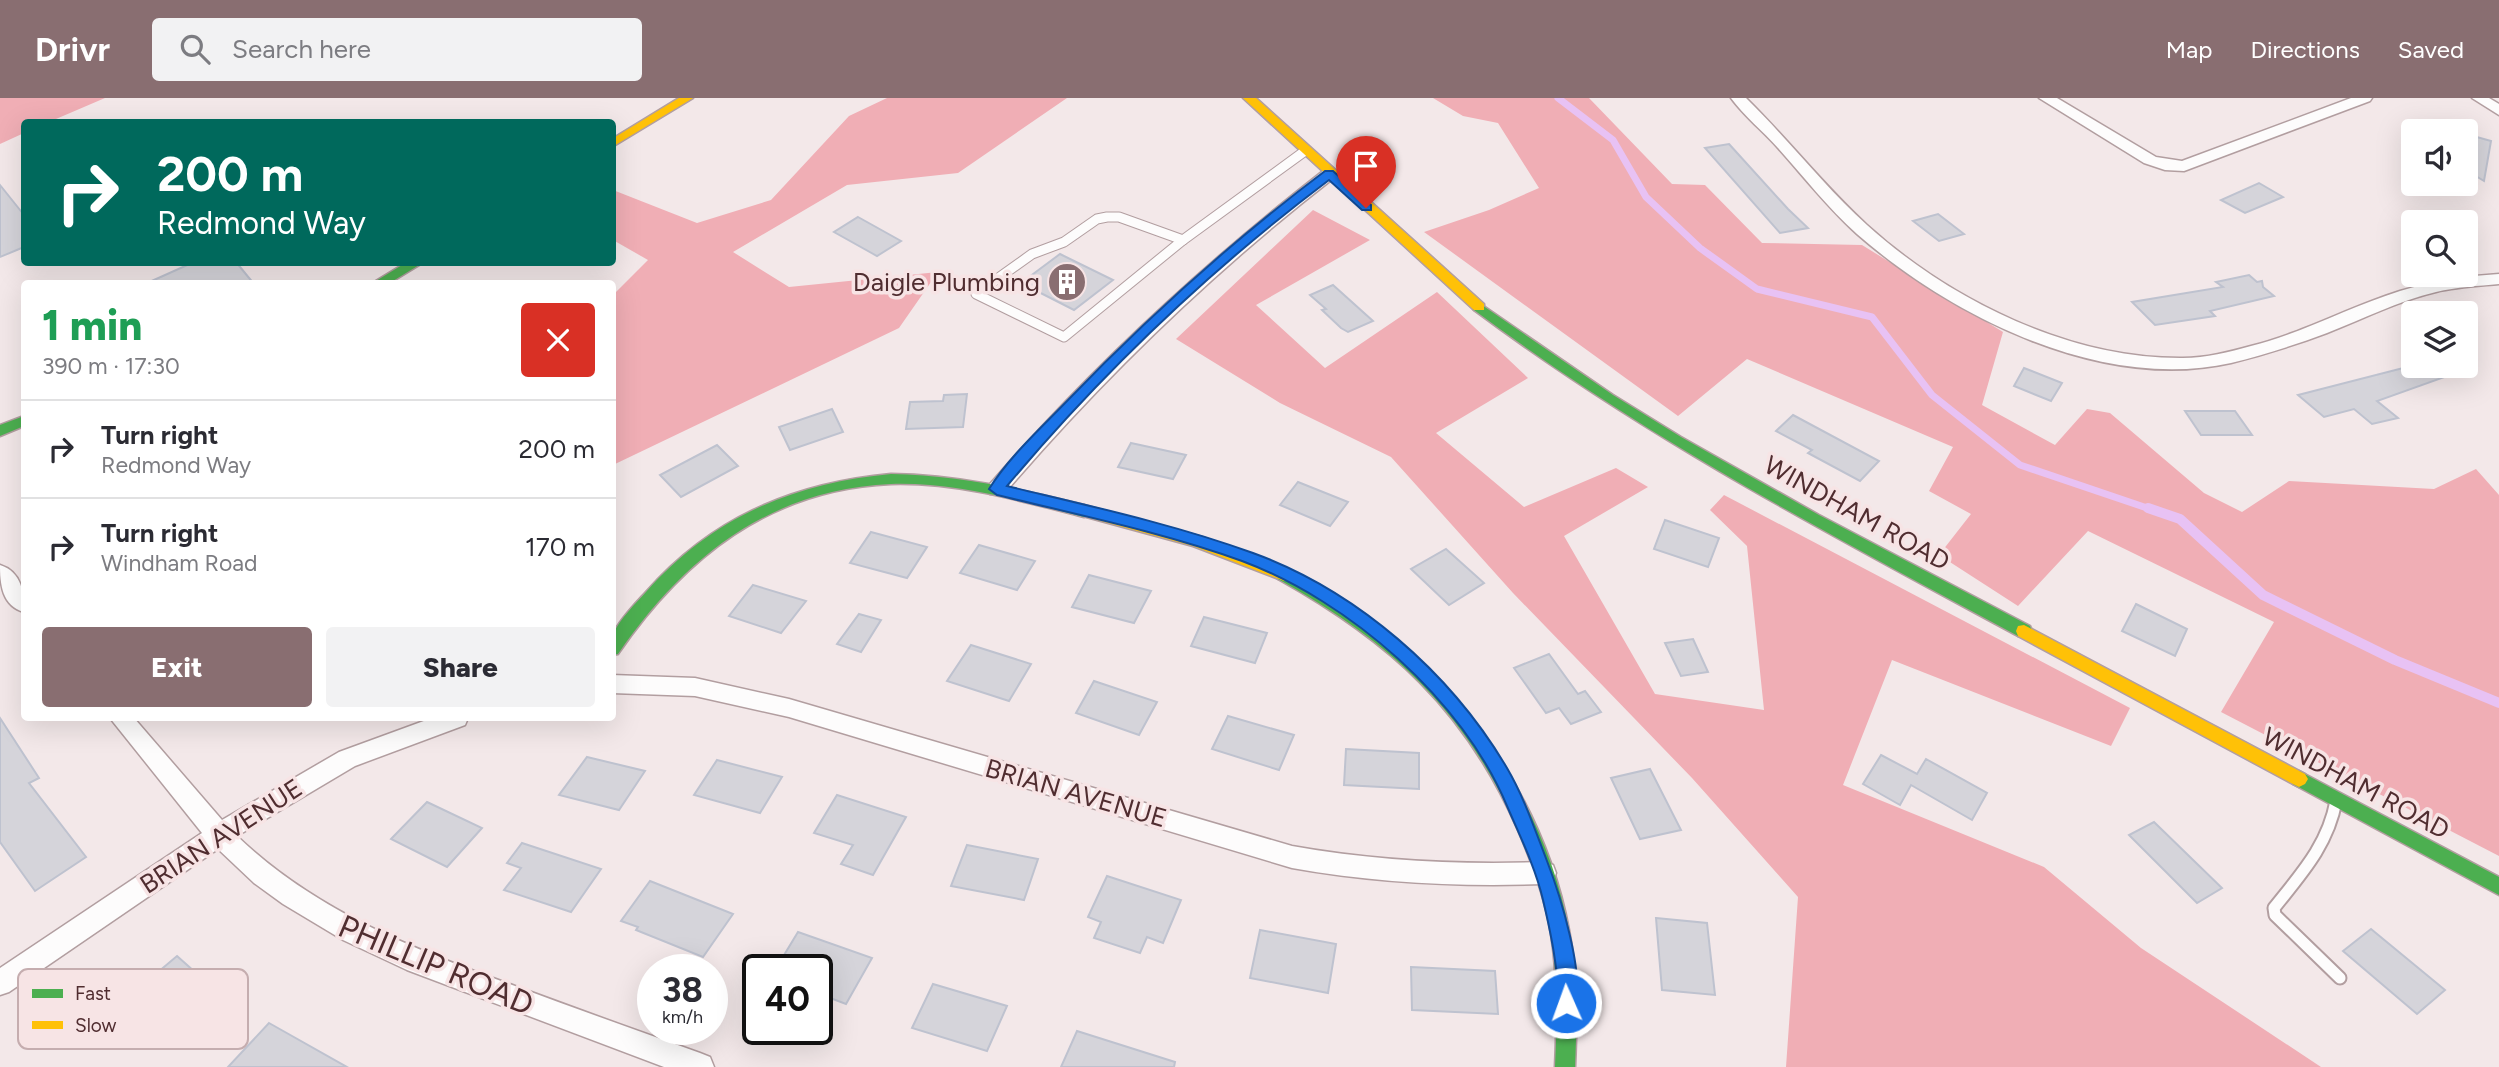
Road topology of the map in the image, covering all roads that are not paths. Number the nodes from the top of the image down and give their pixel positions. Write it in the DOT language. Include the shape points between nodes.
graph roads {
  1 [pos="687,98"];
  2 [pos="1249,98"];
  3 [pos="1738,98"];
  4 [pos="2046,98"];
  5 [pos="2479,98"];
  6 [pos="2352,100"];
  7 [pos="2499,111"];
  8 [pos="616,142"];
  9 [pos="1305,151"];
  10 [pos="1329,174"];
  11 [pos="1183,240"];
  12 [pos="411,266"];
  13 [pos="2499,279"];
  14 [pos="384,280"];
  15 [pos="21,422"];
  16 [pos="1,429"];
  17 [pos="997,489"];
  18 [pos="0,573"];
  19 [pos="21,600"];
  20 [pos="616,641"];
  21 [pos="616,684"];
  22 [pos="124,721"];
  23 [pos="449,721"];
  24 [pos="2336,801"];
  25 [pos="220,834"];
  26 [pos="1544,873"];
  27 [pos="2499,887"];
  28 [pos="21,969"];
  29 [pos="18,971"];
  30 [pos="2340,978"];
  31 [pos="0,983"];
  32 [pos="700,1067"];
  33 [pos="1564,1067"];
  1 -- 8 [label="street"];
  2 -- 9 [label="street, WINDHAM ROAD"];
  3 -- 13 [label="street" via="1860,227 1915,271 1993,316 2118,359 2208,361 2278,344 2416,289"];
  4 -- 6 [label="street" via="2132,150 2165,165 2184,166"];
  5 -- 7 [label="street"];
  9 -- 10 [label="street, WINDHAM ROAD"];
  9 -- 11 [label="lane"];
  10 -- 17 [label="street" via="1269,219 1139,337"];
  10 -- 24 [label="street, WINDHAM ROAD" via="1460,292 1598,392 1774,497"];
  11 -- 11 [label="lane" via="1064,337 976,294 1032,254 1064,242 1097,219 1119,217"];
  12 -- 14 [label="street"];
  15 -- 16 [label="street"];
  17 -- 20 [label="street" via="923,480 861,481 788,501 734,526 684,562 644,600"];
  17 -- 26 [label="street" via="1211,545 1279,571 1340,604 1410,660 1470,725 1502,775"];
  18 -- 19 [label="street"];
  21 -- 26 [label="street, BRIAN AVENUE" via="695,687 789,708 1292,857 1344,868 1419,875"];
  22 -- 25 [label="street, PHILLIP ROAD"];
  23 -- 25 [label="street, BRIAN AVENUE" via="347,759"];
  24 -- 27 [label="street, WINDHAM ROAD"];
  24 -- 30 [label="lane" via="2334,823 2321,849 2274,908 2275,915"];
  25 -- 28 [label="street, BRIAN AVENUE"];
  25 -- 32 [label="street, PHILLIP ROAD" via="296,900 373,944"];
  26 -- 33 [label="street" via="1566,977"];
  29 -- 31 [label="street, BRIAN AVENUE"];
}
